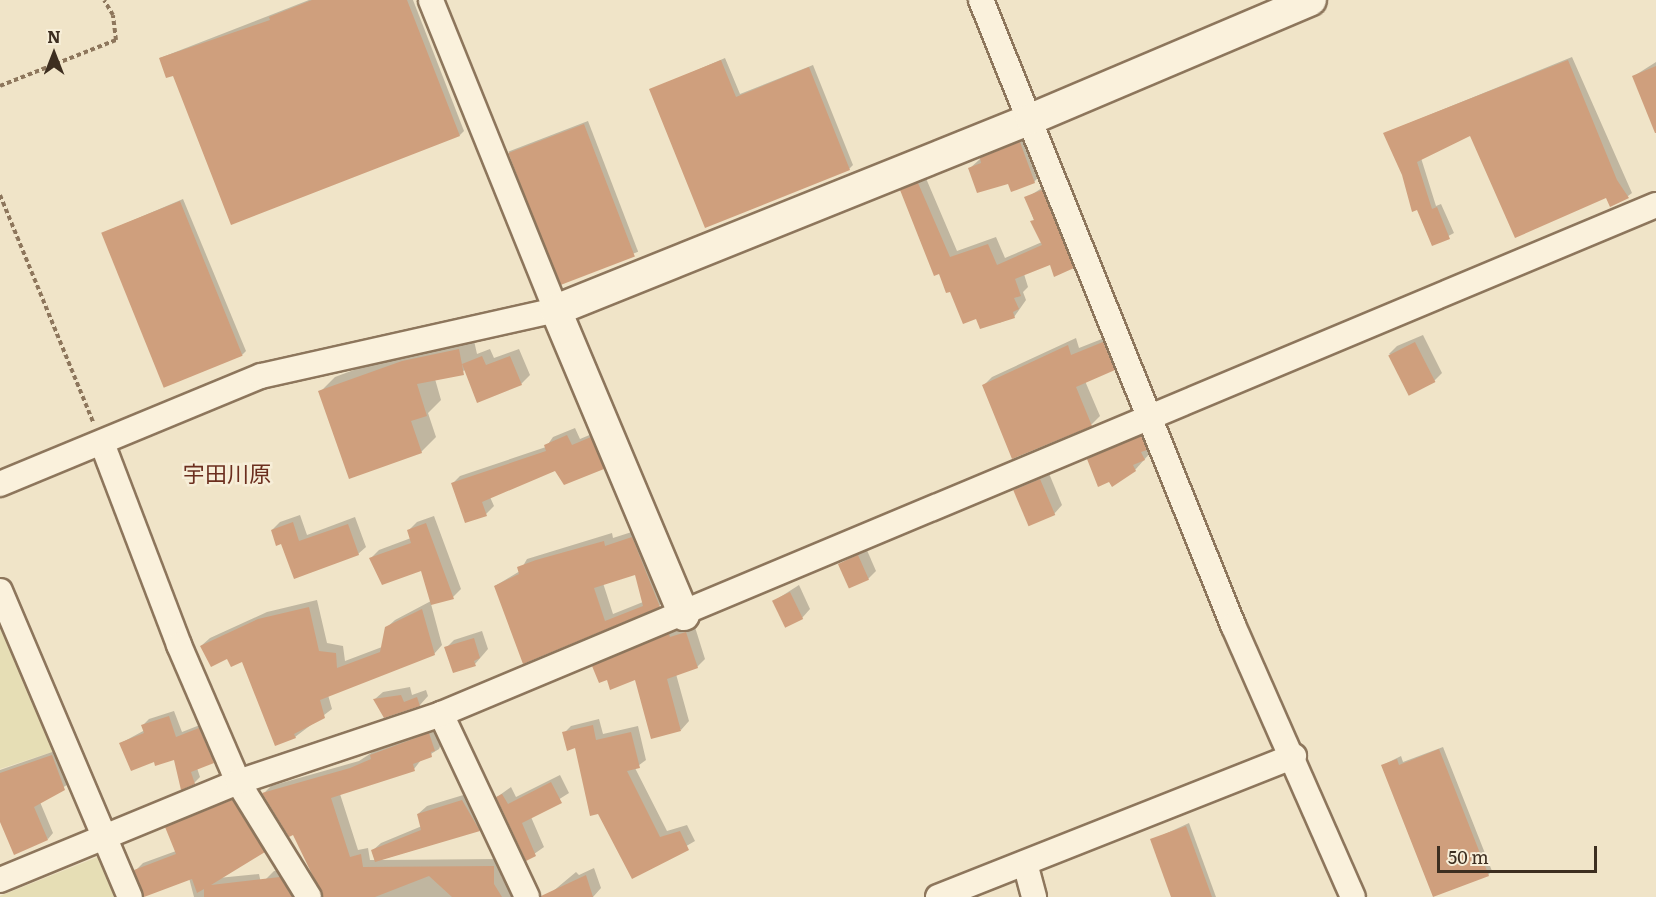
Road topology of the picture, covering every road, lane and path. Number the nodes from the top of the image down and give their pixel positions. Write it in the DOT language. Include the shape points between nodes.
graph roads {
  1 [pos="104,0"];
  2 [pos="431,0"];
  3 [pos="981,0"];
  4 [pos="1311,0"];
  5 [pos="0,86"];
  6 [pos="1031,119"];
  7 [pos="0,195"];
  8 [pos="1656,205"];
  9 [pos="556,310"];
  10 [pos="1152,419"];
  11 [pos="102,443"];
  12 [pos="0,484"];
  13 [pos="0,591"];
  14 [pos="684,615"];
  15 [pos="441,714"];
  16 [pos="1294,756"];
  17 [pos="238,782"];
  18 [pos="105,836"];
  19 [pos="1025,863"];
  20 [pos="0,880"];
  21 [pos="130,897"];
  22 [pos="309,897"];
  23 [pos="527,897"];
  24 [pos="938,897"];
  25 [pos="1034,897"];
  26 [pos="1353,897"];
  1 -- 5 [label="path" via="113,15 116,40"];
  2 -- 9 [label="street"];
  3 -- 6 [label="street"];
  4 -- 6 [label="street"];
  6 -- 9 [label="street"];
  6 -- 10 [label="street"];
  7 -- 11 [label="path"];
  8 -- 10 [label="street"];
  9 -- 11 [label="street" via="261,376"];
  9 -- 14 [label="street"];
  10 -- 14 [label="street"];
  10 -- 16 [label="street" via="1233,625"];
  11 -- 12 [label="street"];
  11 -- 17 [label="street" via="179,645"];
  13 -- 18 [label="street" via="60,740"];
  14 -- 15 [label="street"];
  15 -- 17 [label="street"];
  15 -- 23 [label="street"];
  16 -- 19 [label="street"];
  16 -- 26 [label="street"];
  17 -- 18 [label="street"];
  17 -- 22 [label="street"];
  18 -- 20 [label="street"];
  18 -- 21 [label="street"];
  19 -- 24 [label="street"];
  19 -- 25 [label="street"];
}
